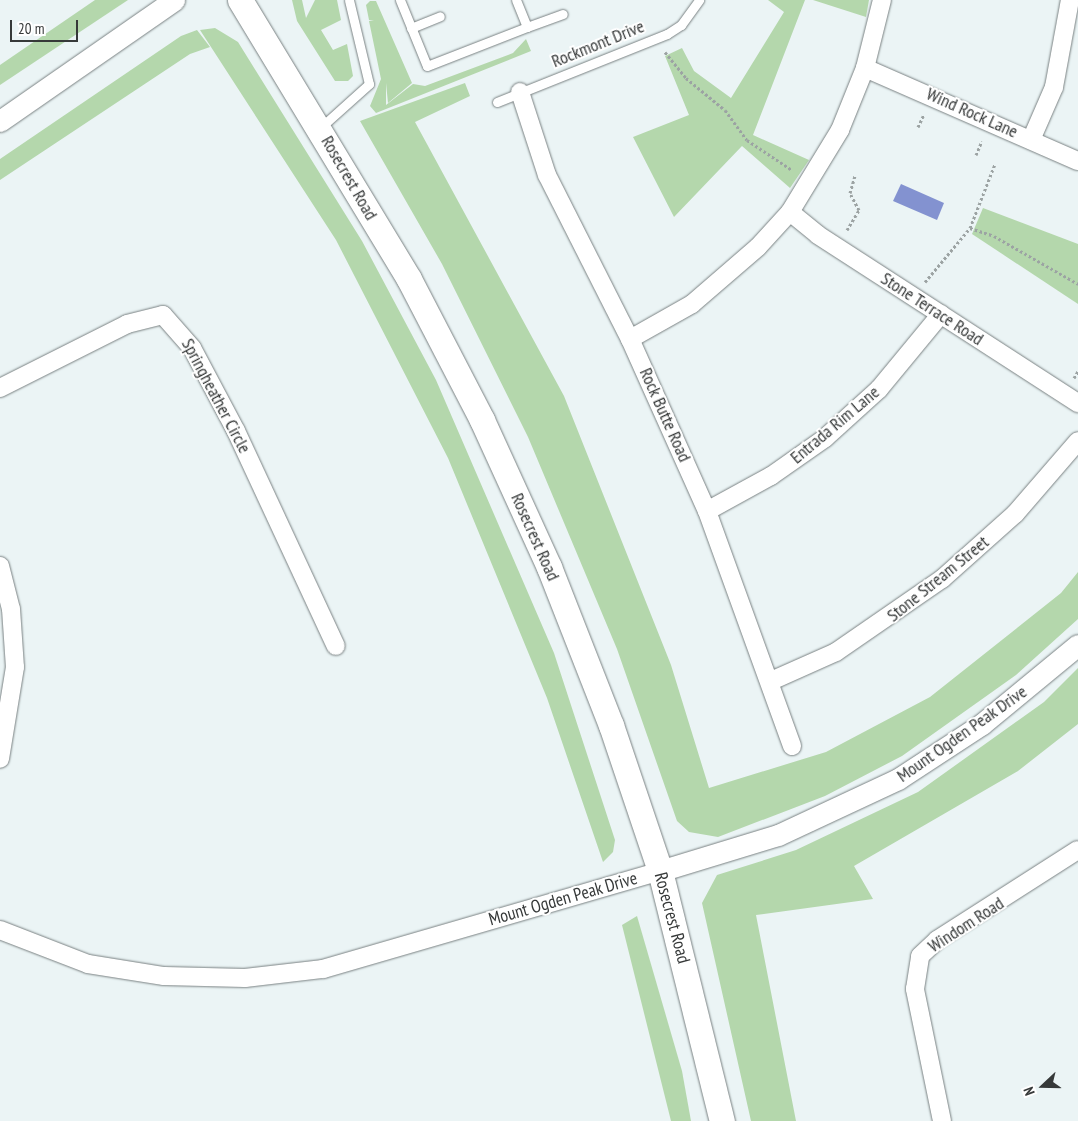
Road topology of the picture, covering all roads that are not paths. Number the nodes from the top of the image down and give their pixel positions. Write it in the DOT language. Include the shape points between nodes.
graph roads {
  1 [pos="174,0"];
  2 [pos="240,0"];
  3 [pos="350,0"];
  4 [pos="400,0"];
  5 [pos="516,0"];
  6 [pos="698,0"];
  7 [pos="882,0"];
  8 [pos="1070,0"];
  9 [pos="563,14"];
  10 [pos="440,16"];
  11 [pos="527,27"];
  12 [pos="411,28"];
  13 [pos="865,68"];
  14 [pos="520,92"];
  15 [pos="497,102"];
  16 [pos="0,121"];
  17 [pos="320,128"];
  18 [pos="1031,140"];
  19 [pos="1078,161"];
  20 [pos="790,212"];
  21 [pos="940,314"];
  22 [pos="630,339"];
  23 [pos="0,388"];
  24 [pos="1078,403"];
  25 [pos="1078,441"];
  26 [pos="707,510"];
  27 [pos="0,566"];
  28 [pos="1078,645"];
  29 [pos="336,646"];
  30 [pos="771,681"];
  31 [pos="792,746"];
  32 [pos="0,758"];
  33 [pos="1078,850"];
  34 [pos="660,871"];
  35 [pos="0,930"];
  36 [pos="722,1121"];
  37 [pos="942,1121"];
  1 -- 16 [label="street"];
  2 -- 17 [label="main road, Rosecrest Road"];
  3 -- 17 [label="lane" via="369,84"];
  4 -- 12 [label="lane"];
  5 -- 11 [label="lane"];
  6 -- 14 [label="lane, Rockmont Drive" via="681,25 667,34"];
  7 -- 13 [label="street"];
  8 -- 18 [label="street" via="1054,87"];
  9 -- 11 [label="lane"];
  10 -- 12 [label="lane"];
  11 -- 12 [label="lane" via="427,66"];
  13 -- 18 [label="street, Wind Rock Lane"];
  13 -- 20 [label="street" via="840,130"];
  14 -- 15 [label="lane, Rockmont Drive"];
  14 -- 22 [label="street, Rock Butte Road" via="547,174"];
  17 -- 34 [label="main road, Rosecrest Road" via="409,279 486,428 549,568 611,725"];
  18 -- 19 [label="street, Wind Rock Lane"];
  20 -- 21 [label="street, Stone Terrace Road" via="818,236"];
  20 -- 22 [label="street" via="758,247 692,304"];
  21 -- 24 [label="street, Stone Terrace Road"];
  21 -- 26 [label="street, Entrada Rim Lane" via="879,389 825,438 771,476"];
  22 -- 26 [label="street, Rock Butte Road"];
  23 -- 29 [label="street, Springheather Circle" via="138,320 163,315 169,319 192,348 236,431"];
  25 -- 30 [label="street, Stone Stream Street" via="1014,514 942,579 836,652"];
  26 -- 30 [label="street, Rock Butte Road"];
  27 -- 32 [label="street" via="11,609 15,666"];
  28 -- 34 [label="street, Mount Ogden Peak Drive" via="982,724 898,779 778,835"];
  30 -- 31 [label="street, Rock Butte Road"];
  33 -- 37 [label="street, Windom Road" via="937,940 920,956 915,989"];
  34 -- 35 [label="street, Mount Ogden Peak Drive" via="323,969 245,978 164,976 88,964"];
  34 -- 36 [label="main road, Rosecrest Road"];
}
